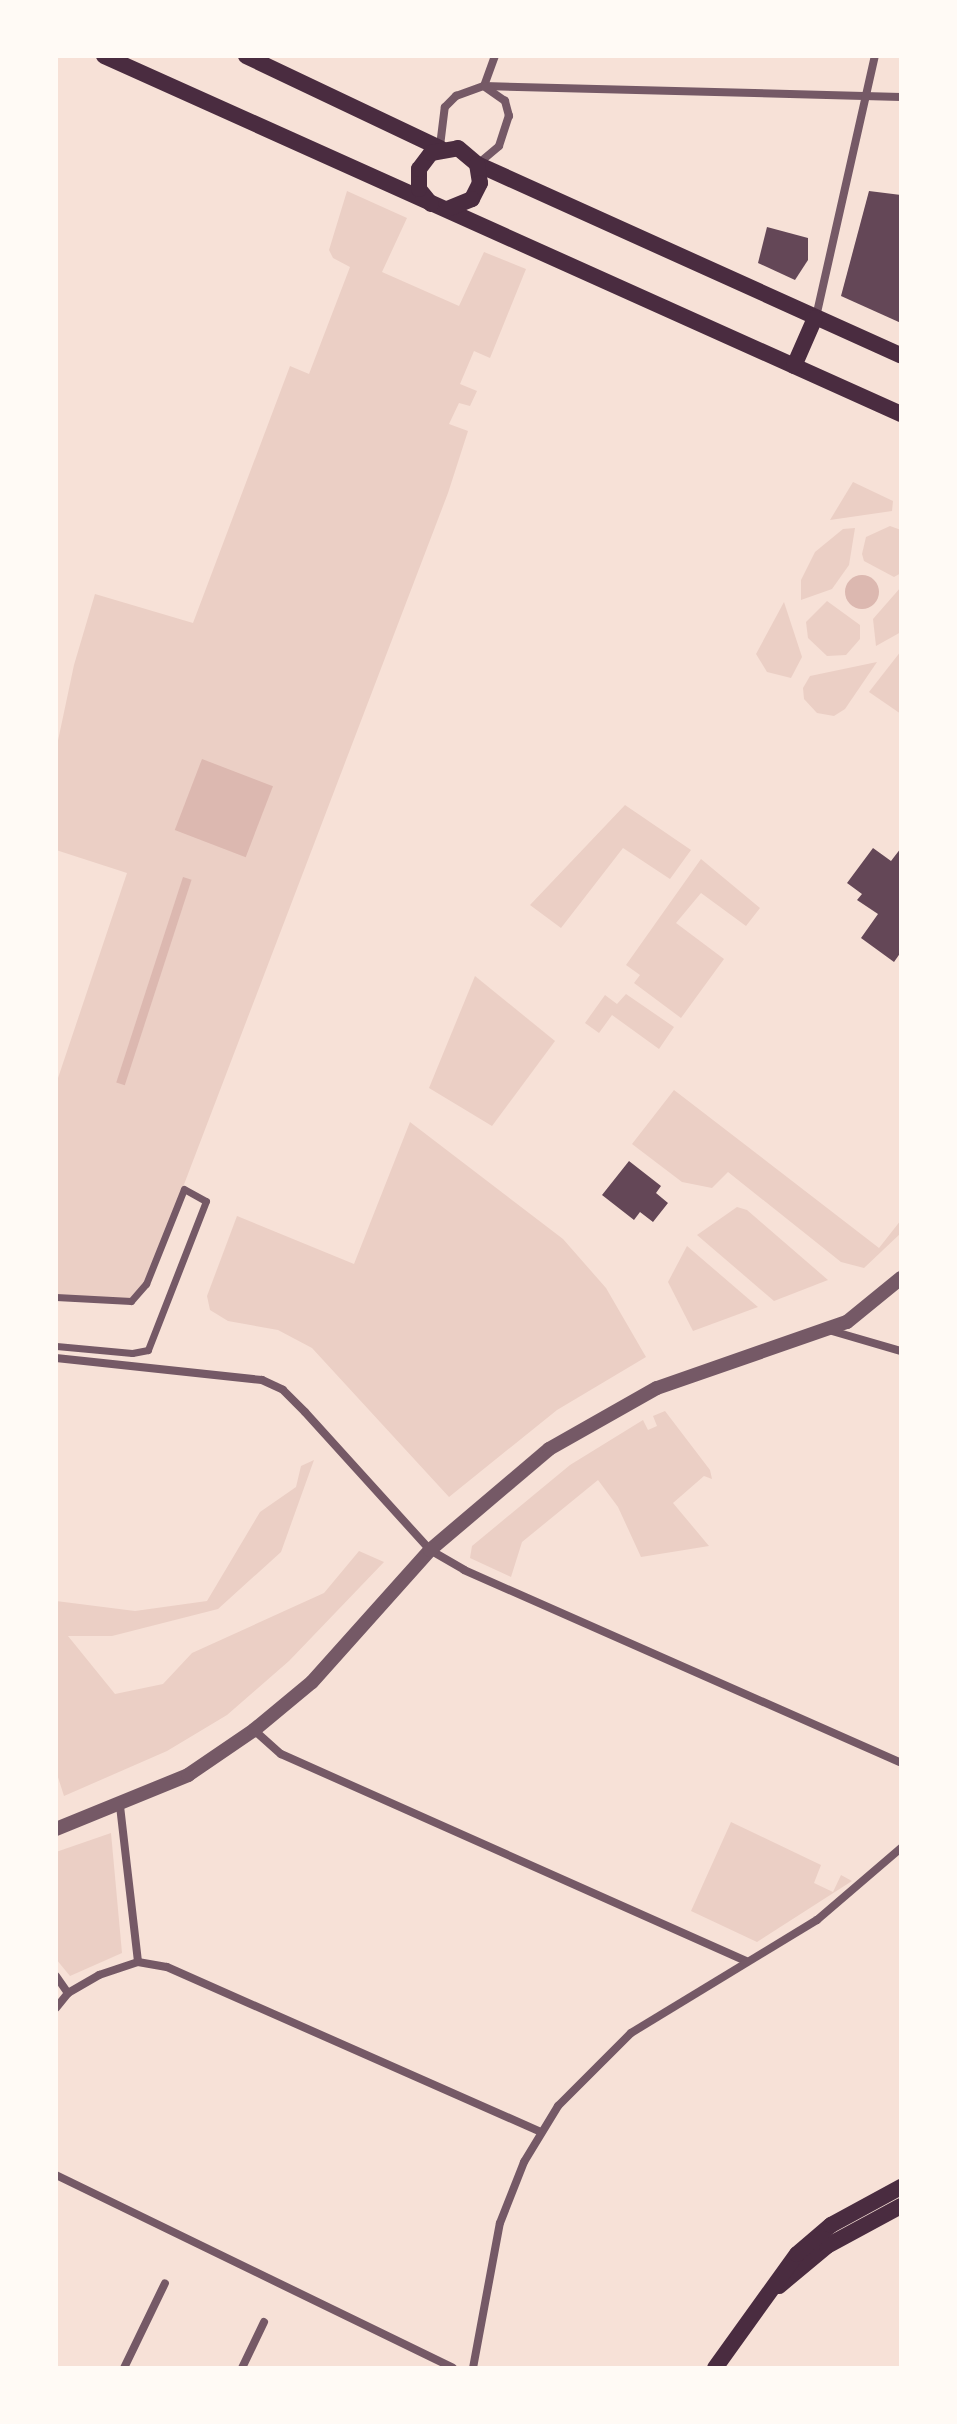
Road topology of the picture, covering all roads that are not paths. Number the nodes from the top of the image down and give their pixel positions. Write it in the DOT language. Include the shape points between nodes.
graph roads {
  1 [pos="104,56"];
  2 [pos="246,56"];
  3 [pos="495,56"];
  4 [pos="875,56"];
  5 [pos="484,86"];
  6 [pos="866,94"];
  7 [pos="901,97"];
  8 [pos="440,148"];
  9 [pos="477,164"];
  10 [pos="439,207"];
  11 [pos="815,318"];
  12 [pos="901,355"];
  13 [pos="794,366"];
  14 [pos="901,414"];
  15 [pos="901,1278"];
  16 [pos="56,1297"];
  17 [pos="823,1330"];
  18 [pos="56,1346"];
  19 [pos="901,1351"];
  20 [pos="56,1358"];
  21 [pos="430,1550"];
  22 [pos="254,1730"];
  23 [pos="901,1763"];
  24 [pos="120,1806"];
  25 [pos="56,1829"];
  26 [pos="901,1848"];
  27 [pos="746,1961"];
  28 [pos="138,1962"];
  29 [pos="56,1976"];
  30 [pos="68,1993"];
  31 [pos="56,2008"];
  32 [pos="541,2132"];
  33 [pos="56,2175"];
  34 [pos="901,2187"];
  35 [pos="901,2206"];
  36 [pos="165,2283"];
  37 [pos="748,2319"];
  38 [pos="264,2322"];
  39 [pos="124,2368"];
  40 [pos="242,2368"];
  41 [pos="453,2368"];
  42 [pos="473,2368"];
  43 [pos="715,2368"];
  1 -- 10 [label="main road"];
  2 -- 8 [label="main road"];
  3 -- 5 [label="street"];
  4 -- 6 [label="street"];
  5 -- 6 [label="street"];
  5 -- 8 [label="street" via="456,96 445,107"];
  5 -- 9 [label="street" via="505,101 509,116 499,146"];
  6 -- 7 [label="street"];
  6 -- 11 [label="street"];
  8 -- 9 [label="main road" via="458,148"];
  8 -- 10 [label="main road" via="424,160 417,179"];
  9 -- 10 [label="main road" via="477,191 465,205"];
  9 -- 11 [label="main road"];
  10 -- 13 [label="main road"];
  11 -- 12 [label="main road"];
  11 -- 13 [label="main road"];
  13 -- 14 [label="main road"];
  15 -- 17 [label="street" via="860,1314"];
  16 -- 18 [label="street" via="131,1301 146,1284 184,1189 206,1201 148,1350"];
  17 -- 19 [label="street" via="851,1333"];
  17 -- 21 [label="street" via="657,1388 549,1449"];
  20 -- 21 [label="street" via="245,1375 283,1390"];
  21 -- 22 [label="street" via="312,1682"];
  21 -- 23 [label="street" via="464,1570"];
  22 -- 24 [label="street" via="188,1775"];
  22 -- 27 [label="street" via="281,1754"];
  24 -- 25 [label="street"];
  24 -- 28 [label="street"];
  26 -- 27 [label="street" via="846,1900"];
  27 -- 32 [label="street" via="631,2033 579,2081"];
  28 -- 30 [label="street"];
  28 -- 32 [label="street" via="167,1967"];
  29 -- 30 [label="street"];
  30 -- 31 [label="street"];
  32 -- 42 [label="street" via="500,2223"];
  33 -- 41 [label="street"];
  34 -- 37 [label="main road" via="814,2238 780,2271"];
  35 -- 37 [label="main road" via="827,2246"];
  36 -- 39 [label="street"];
  37 -- 43 [label="main road"];
  38 -- 40 [label="street"];
}
